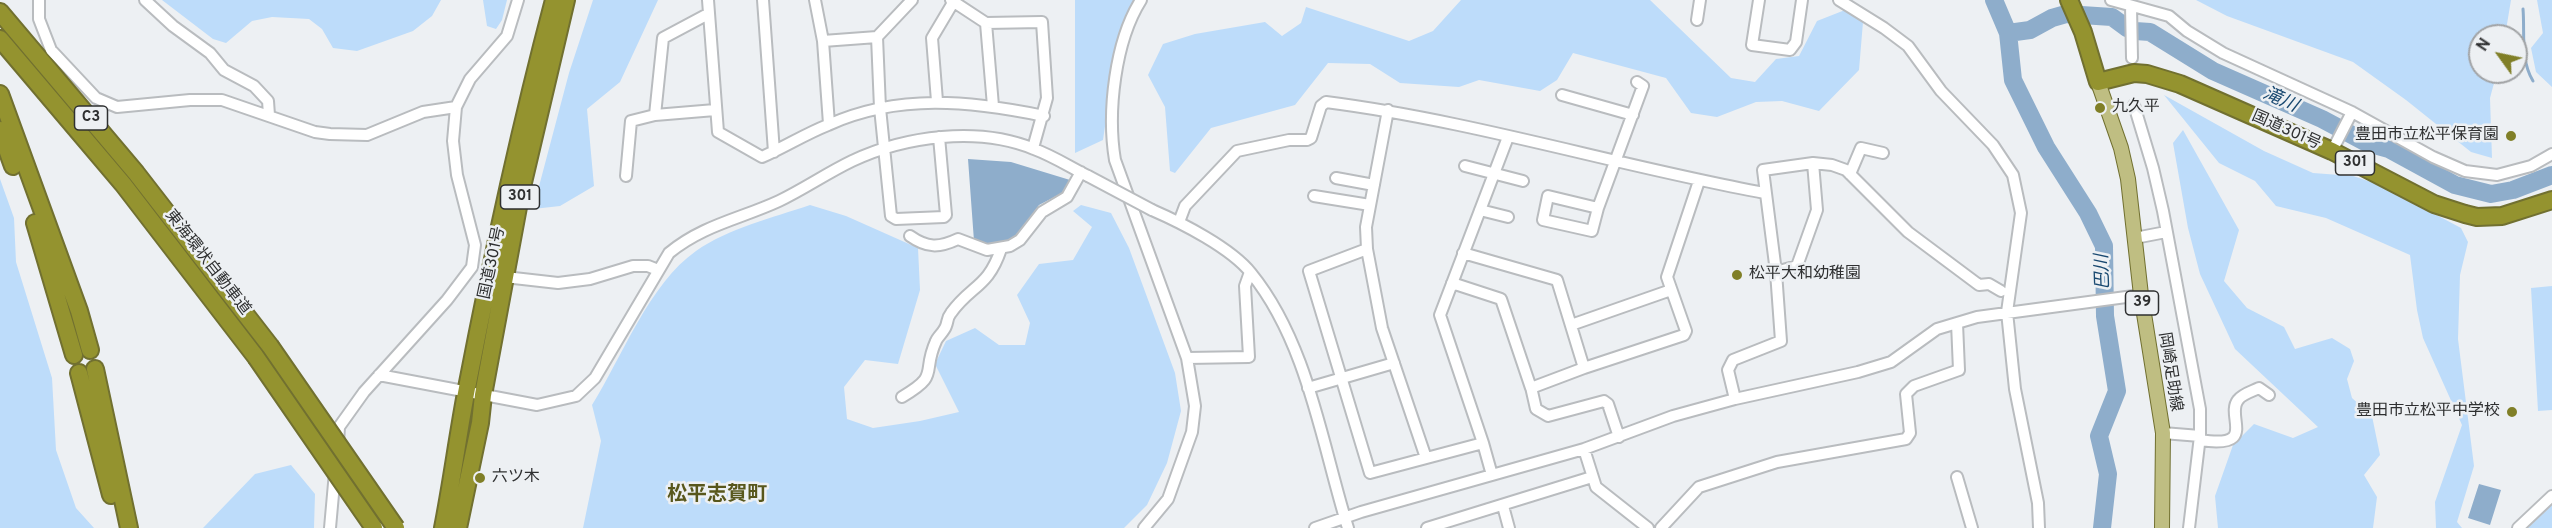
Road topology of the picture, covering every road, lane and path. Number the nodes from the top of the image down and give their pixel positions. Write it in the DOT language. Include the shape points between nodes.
graph roads {
  1 [pos="39,0"];
  2 [pos="145,0"];
  3 [pos="518,0"];
  4 [pos="554,0"];
  5 [pos="566,0"];
  6 [pos="708,0"];
  7 [pos="763,0"];
  8 [pos="815,0"];
  9 [pos="912,0"];
  10 [pos="1141,0"];
  11 [pos="1700,0"];
  12 [pos="1759,0"];
  13 [pos="1803,0"];
  14 [pos="1839,0"];
  15 [pos="2069,0"];
  16 [pos="2111,0"];
  17 [pos="952,1"];
  18 [pos="2131,10"];
  19 [pos="0,12"];
  20 [pos="708,14"];
  21 [pos="1697,20"];
  22 [pos="986,23"];
  23 [pos="877,37"];
  24 [pos="0,39"];
  25 [pos="822,41"];
  26 [pos="0,49"];
  27 [pos="2132,58"];
  28 [pos="1637,82"];
  29 [pos="2098,82"];
  30 [pos="0,94"];
  31 [pos="1562,95"];
  32 [pos="937,101"];
  33 [pos="2134,105"];
  34 [pos="993,106"];
  35 [pos="456,107"];
  36 [pos="880,108"];
  37 [pos="715,110"];
  38 [pos="1388,110"];
  39 [pos="2352,112"];
  40 [pos="269,115"];
  41 [pos="655,115"];
  42 [pos="1633,115"];
  43 [pos="1044,116"];
  44 [pos="74,124"];
  45 [pos="829,124"];
  46 [pos="0,130"];
  47 [pos="939,137"];
  48 [pos="1508,137"];
  49 [pos="884,147"];
  50 [pos="1033,148"];
  51 [pos="2332,151"];
  52 [pos="774,152"];
  53 [pos="1883,153"];
  54 [pos="2552,154"];
  55 [pos="1616,162"];
  56 [pos="1813,163"];
  57 [pos="1465,166"];
  58 [pos="1084,174"];
  59 [pos="1494,174"];
  60 [pos="1850,174"];
  61 [pos="626,176"];
  62 [pos="1336,178"];
  63 [pos="1523,181"];
  64 [pos="1700,182"];
  65 [pos="1374,185"];
  66 [pos="1765,194"];
  67 [pos="1314,196"];
  68 [pos="2552,200"];
  69 [pos="1370,205"];
  70 [pos="1598,208"];
  71 [pos="1480,210"];
  72 [pos="1508,217"];
  73 [pos="1179,222"];
  74 [pos="2166,232"];
  75 [pos="910,236"];
  76 [pos="2135,238"];
  77 [pos="1001,249"];
  78 [pos="1367,249"];
  79 [pos="1463,253"];
  80 [pos="658,270"];
  81 [pos="1250,272"];
  82 [pos="1776,273"];
  83 [pos="505,277"];
  84 [pos="1452,283"];
  85 [pos="1671,290"];
  86 [pos="2001,291"];
  87 [pos="2140,295"];
  88 [pos="2007,312"];
  89 [pos="1957,323"];
  90 [pos="1571,325"];
  91 [pos="1187,358"];
  92 [pos="1394,363"];
  93 [pos="1584,368"];
  94 [pos="379,375"];
  95 [pos="1342,378"];
  96 [pos="1531,387"];
  97 [pos="1308,388"];
  98 [pos="475,393"];
  99 [pos="2269,395"];
  100 [pos="902,397"];
  101 [pos="1736,399"];
  102 [pos="2163,433"];
  103 [pos="1619,437"];
  104 [pos="2200,438"];
  105 [pos="1483,444"];
  106 [pos="1584,448"];
  107 [pos="1426,458"];
  108 [pos="1492,475"];
  109 [pos="1592,477"];
  110 [pos="1956,477"];
  111 [pos="2552,497"];
  112 [pos="1503,506"];
  113 [pos="1347,523"];
  114 [pos="119,528"];
  115 [pos="129,528"];
  116 [pos="330,528"];
  117 [pos="374,528"];
  118 [pos="396,528"];
  119 [pos="443,528"];
  120 [pos="458,528"];
  121 [pos="1144,528"];
  122 [pos="1315,528"];
  123 [pos="1427,528"];
  124 [pos="1509,528"];
  125 [pos="1648,528"];
  126 [pos="1661,528"];
  127 [pos="1972,528"];
  128 [pos="2038,528"];
  129 [pos="2162,528"];
  130 [pos="2189,528"];
  131 [pos="2518,528"];
  1 -- 40 [label="street" via="39,19 51,50 96,98 117,107 222,100"];
  2 -- 40 [label="street" via="210,53 224,70 254,86 268,101"];
  3 -- 35 [label="street" via="507,36 470,79"];
  4 -- 98 [label="highway, 国道301号 / 301" via="512,171"];
  5 -- 83 [label="highway, 国道301号 / 301"];
  6 -- 20 [label="street"];
  7 -- 52 [label="street"];
  8 -- 25 [label="street"];
  9 -- 23 [label="street"];
  10 -- 91 [label="street" via="1125,34 1111,135 1115,160"];
  11 -- 21 [label="street"];
  12 -- 13 [label="street" via="1752,45 1790,50 1796,42"];
  14 -- 88 [label="street" via="1908,46 1941,91 1993,145 2013,175 2021,213"];
  15 -- 29 [label="highway"];
  16 -- 18 [label="street"];
  17 -- 22 [label="street"];
  17 -- 32 [label="street" via="932,38"];
  18 -- 27 [label="street"];
  18 -- 39 [label="street" via="2169,16 2223,53"];
  19 -- 118 [label="highway, 東海環状自動車道 / C3, bridge" via="179,226 270,346"];
  20 -- 37 [label="street"];
  20 -- 41 [label="street" via="663,38"];
  22 -- 34 [label="street"];
  22 -- 43 [label="street" via="1042,22 1047,98"];
  23 -- 25 [label="street"];
  23 -- 36 [label="street"];
  24 -- 44 [label="highway, 東海環状自動車道 / C3"];
  25 -- 45 [label="street"];
  26 -- 44 [label="highway"];
  28 -- 42 [label="street" via="1644,86"];
  29 -- 51 [label="highway, 国道301号 / 301" via="2134,73 2161,77"];
  29 -- 76 [label="main road, 岡崎足助線 / 39" via="2121,148"];
  30 -- 46 [label="highway" via="79,311 82,352"];
  31 -- 42 [label="street"];
  32 -- 34 [label="street"];
  32 -- 36 [label="street"];
  33 -- 74 [label="street" via="2153,168"];
  34 -- 43 [label="street"];
  35 -- 40 [label="street" via="423,112 367,135 315,132"];
  35 -- 94 [label="street" via="453,141 457,175 476,245 472,267"];
  36 -- 45 [label="street"];
  36 -- 49 [label="street"];
  37 -- 41 [label="street"];
  37 -- 52 [label="street" via="718,132 762,157"];
  38 -- 48 [label="street"];
  38 -- 65 [label="street"];
  38 -- 73 [label="street" via="1326,102 1321,106 1311,138 1237,151 1185,206"];
  39 -- 51 [label="street"];
  39 -- 54 [label="street" via="2433,157 2475,174 2497,175 2531,166"];
  41 -- 61 [label="street" via="631,121"];
  42 -- 55 [label="street"];
  43 -- 50 [label="street"];
  44 -- 117 [label="highway, 東海環状自動車道 / C3, bridge" via="256,357"];
  45 -- 52 [label="street"];
  47 -- 49 [label="street"];
  47 -- 49 [label="street" via="944,217 891,216"];
  47 -- 50 [label="street" via="971,137"];
  48 -- 55 [label="street"];
  48 -- 59 [label="street"];
  49 -- 80 [label="street" via="756,212 687,238"];
  50 -- 58 [label="street"];
  51 -- 68 [label="highway, 国道301号 / 301" via="2434,204 2477,217 2515,214"];
  53 -- 60 [label="street" via="1861,148"];
  55 -- 64 [label="street"];
  55 -- 70 [label="street"];
  56 -- 60 [label="street" via="1832,165"];
  56 -- 66 [label="street" via="1763,170"];
  56 -- 82 [label="street" via="1817,210 1797,266"];
  57 -- 59 [label="street"];
  58 -- 73 [label="street, bridge"];
  58 -- 77 [label="street" via="1067,197 1042,212 1020,240"];
  59 -- 63 [label="street"];
  59 -- 71 [label="street"];
  60 -- 86 [label="street" via="1927,248 1979,285 1989,284"];
  62 -- 65 [label="street"];
  64 -- 66 [label="street"];
  64 -- 85 [label="street" via="1667,277"];
  65 -- 69 [label="street"];
  66 -- 82 [label="street"];
  67 -- 69 [label="street"];
  69 -- 78 [label="street"];
  70 -- 70 [label="street" via="1592,231 1543,220 1548,196"];
  71 -- 72 [label="street"];
  71 -- 79 [label="street"];
  73 -- 81 [label="street"];
  74 -- 76 [label="street"];
  74 -- 104 [label="street" via="2200,409"];
  75 -- 77 [label="street" via="924,245 958,239 987,250"];
  76 -- 87 [label="main road, 岡崎足助線 / 39"];
  77 -- 100 [label="street" via="992,272 952,311 936,340 925,381"];
  78 -- 92 [label="street" via="1382,328"];
  78 -- 95 [label="street" via="1309,271"];
  79 -- 84 [label="street"];
  79 -- 90 [label="street" via="1557,280"];
  80 -- 83 [label="street" via="633,266 590,279 558,283"];
  80 -- 98 [label="street" via="595,378 576,396 537,405"];
  81 -- 91 [label="street" via="1245,286 1249,357"];
  81 -- 97 [label="street" via="1286,329"];
  82 -- 101 [label="street" via="1781,341 1733,360 1728,370"];
  83 -- 98 [label="highway, 国道301号 / 301"];
  84 -- 96 [label="street" via="1501,299"];
  84 -- 105 [label="street" via="1440,315"];
  85 -- 90 [label="street"];
  85 -- 93 [label="street" via="1686,331 1684,335"];
  87 -- 88 [label="street"];
  87 -- 102 [label="main road, 岡崎足助線 / 39"];
  88 -- 89 [label="street"];
  88 -- 128 [label="street" via="2015,389 2038,503"];
  89 -- 101 [label="street" via="1937,329 1891,362"];
  89 -- 126 [label="street" via="1959,370 1914,386 1906,394 1910,433 1906,439 1777,462 1699,487"];
  90 -- 93 [label="street"];
  91 -- 121 [label="street" via="1195,406 1192,432 1168,499"];
  92 -- 95 [label="street"];
  92 -- 107 [label="street"];
  93 -- 96 [label="street"];
  94 -- 98 [label="street"];
  94 -- 116 [label="street" via="339,428"];
  95 -- 97 [label="street"];
  95 -- 107 [label="street" via="1370,473"];
  96 -- 103 [label="street" via="1536,409 1548,416 1604,401"];
  97 -- 113 [label="street"];
  98 -- 119 [label="highway, 国道301号 / 301"];
  98 -- 120 [label="highway, 国道301号 / 301" via="480,423"];
  99 -- 104 [label="street" via="2259,388 2239,398 2232,437 2221,443"];
  101 -- 103 [label="street" via="1673,416"];
  102 -- 104 [label="street"];
  102 -- 129 [label="main road, 岡崎足助線 / 39"];
  103 -- 106 [label="street"];
  104 -- 130 [label="street"];
  105 -- 107 [label="street"];
  105 -- 108 [label="street"];
  106 -- 108 [label="street"];
  106 -- 109 [label="street"];
  108 -- 113 [label="street"];
  109 -- 112 [label="street"];
  109 -- 125 [label="street" via="1596,487"];
  110 -- 127 [label="street"];
  111 -- 131 [label="street"];
  112 -- 123 [label="street"];
  112 -- 124 [label="street"];
  113 -- 122 [label="street"];
  114 -- 115 [label="highway" via="87,371"];
}
